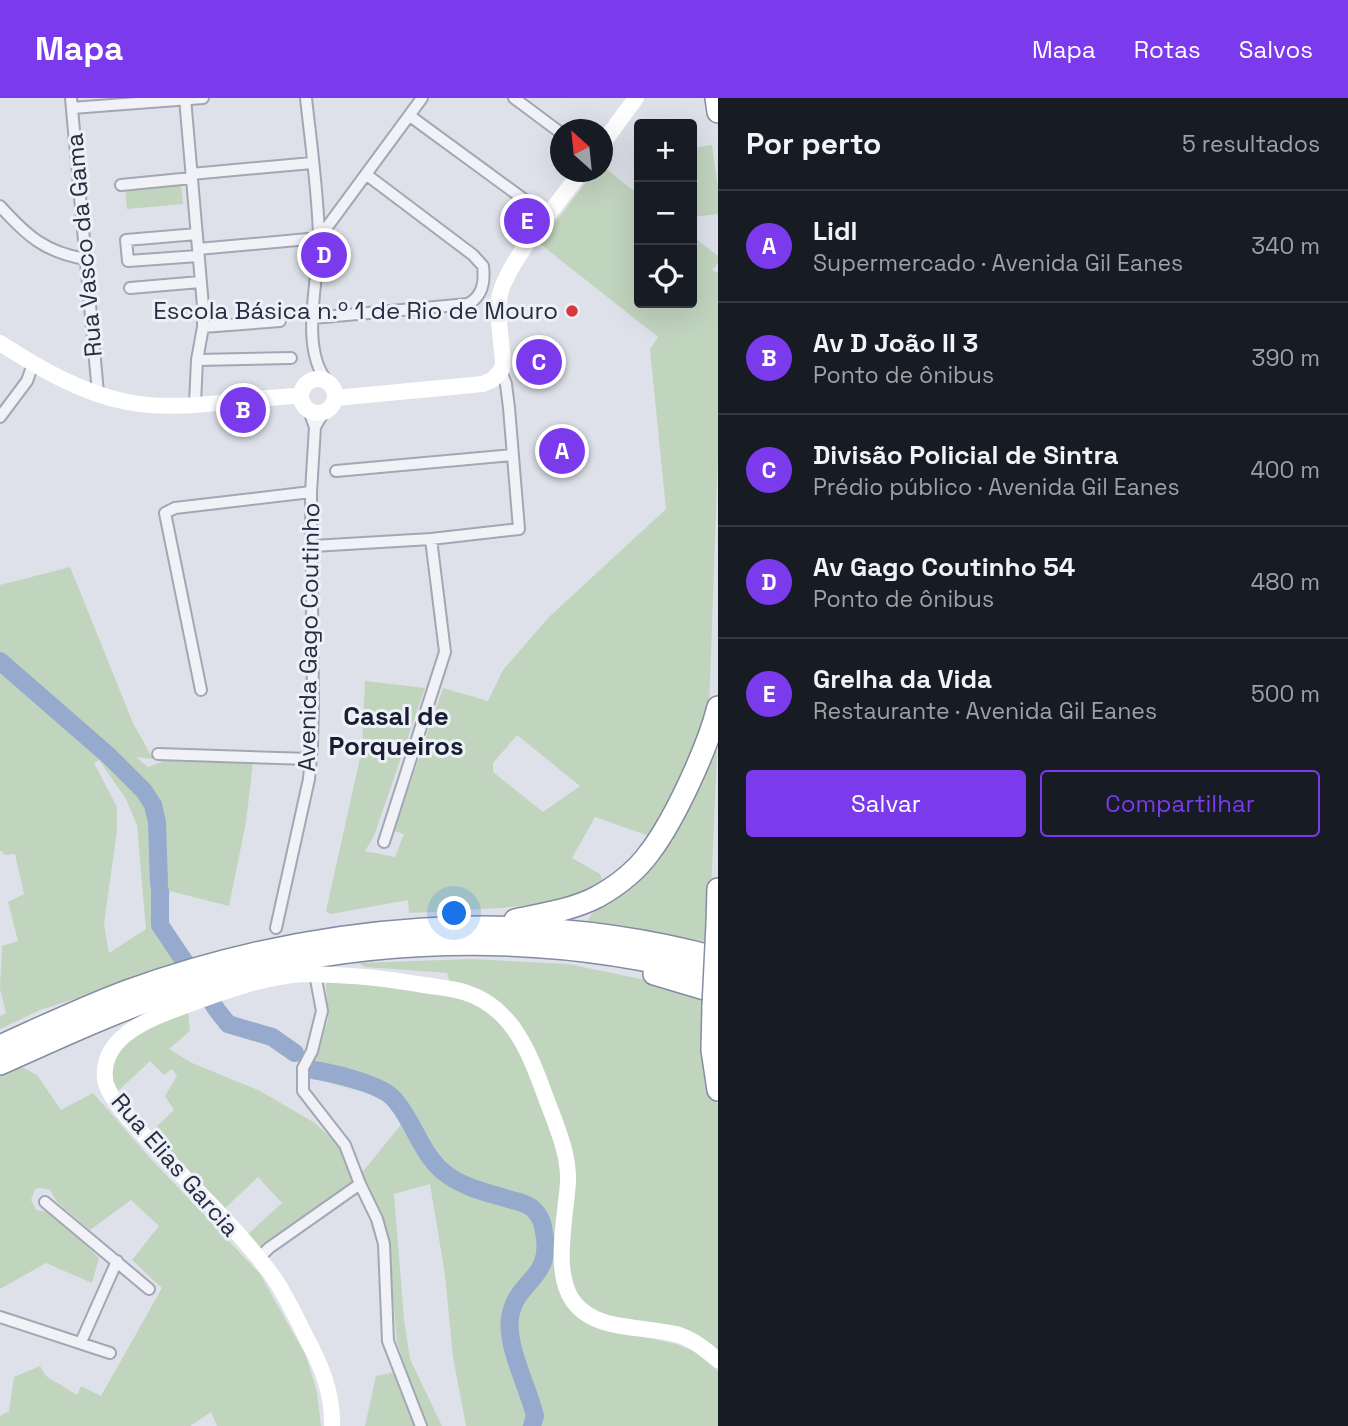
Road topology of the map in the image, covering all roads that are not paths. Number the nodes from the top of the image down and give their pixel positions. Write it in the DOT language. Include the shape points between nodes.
graph roads {
  1 [pos="203,98"];
  2 [pos="306,98"];
  3 [pos="422,98"];
  4 [pos="513,98"];
  5 [pos="636,98"];
  6 [pos="716,98"];
  7 [pos="185,99"];
  8 [pos="71,103"];
  9 [pos="718,112"];
  10 [pos="410,116"];
  11 [pos="550,125"];
  12 [pos="613,129"];
  13 [pos="312,163"];
  14 [pos="367,175"];
  15 [pos="191,176"];
  16 [pos="574,182"];
  17 [pos="121,185"];
  18 [pos="0,206"];
  19 [pos="548,217"];
  20 [pos="197,234"];
  21 [pos="319,238"];
  22 [pos="198,253"];
  23 [pos="85,259"];
  24 [pos="200,282"];
  25 [pos="130,288"];
  26 [pos="313,318"];
  27 [pos="280,321"];
  28 [pos="203,327"];
  29 [pos="0,343"];
  30 [pos="291,358"];
  31 [pos="197,359"];
  32 [pos="33,365"];
  33 [pos="501,371"];
  34 [pos="332,389"];
  35 [pos="98,393"];
  36 [pos="195,404"];
  37 [pos="311,406"];
  38 [pos="0,417"];
  39 [pos="513,455"];
  40 [pos="336,471"];
  41 [pos="311,492"];
  42 [pos="430,539"];
  43 [pos="313,546"];
  44 [pos="201,690"];
  45 [pos="718,707"];
  46 [pos="158,754"];
  47 [pos="310,760"];
  48 [pos="384,842"];
  49 [pos="718,889"];
  50 [pos="717,925"];
  51 [pos="486,926"];
  52 [pos="276,928"];
  53 [pos="579,949"];
  54 [pos="718,958"];
  55 [pos="315,974"];
  56 [pos="226,976"];
  57 [pos="718,977"];
  58 [pos="179,990"];
  59 [pos="716,1000"];
  60 [pos="0,1046"];
  61 [pos="0,1064"];
  62 [pos="718,1090"];
  63 [pos="360,1184"];
  64 [pos="45,1202"];
  65 [pos="258,1259"];
  66 [pos="117,1261"];
  67 [pos="149,1289"];
  68 [pos="0,1317"];
  69 [pos="81,1342"];
  70 [pos="110,1353"];
  71 [pos="718,1360"];
  72 [pos="332,1426"];
  73 [pos="421,1426"];
  1 -- 7 [label="street"];
  2 -- 13 [label="street"];
  3 -- 10 [label="street"];
  4 -- 11 [label="street"];
  5 -- 12 [label="street"];
  6 -- 9 [label="highway"];
  7 -- 8 [label="street"];
  7 -- 15 [label="street"];
  8 -- 23 [label="street, Rua Vasco da Gama"];
  10 -- 14 [label="street"];
  10 -- 19 [label="street"];
  13 -- 15 [label="street"];
  13 -- 21 [label="street"];
  14 -- 21 [label="street"];
  14 -- 26 [label="street" via="473,255 483,266 483,288 468,304"];
  15 -- 17 [label="street"];
  15 -- 20 [label="street"];
  16 -- 19 [label="street"];
  18 -- 23 [label="street" via="36,240 59,254"];
  19 -- 33 [label="street" via="515,262 502,289"];
  20 -- 22 [label="street"];
  20 -- 22 [label="street" via="126,240 128,261"];
  21 -- 22 [label="street"];
  21 -- 26 [label="street"];
  22 -- 24 [label="street"];
  23 -- 35 [label="street, Rua Vasco da Gama"];
  24 -- 25 [label="street"];
  24 -- 28 [label="street"];
  26 -- 34 [label="street" via="315,361"];
  27 -- 28 [label="street"];
  28 -- 31 [label="street"];
  29 -- 32 [label="street"];
  30 -- 31 [label="street"];
  31 -- 36 [label="street"];
  32 -- 35 [label="street"];
  32 -- 38 [label="street" via="27,381"];
  33 -- 34 [label="street" via="490,376"];
  33 -- 39 [label="street"];
  34 -- 37 [label="street" via="330,408"];
  34 -- 37 [label="street" via="321,378 303,386"];
  35 -- 36 [label="street" via="127,402"];
  36 -- 37 [label="street"];
  37 -- 41 [label="street, Avenida Gago Coutinho" via="316,427"];
  39 -- 40 [label="street"];
  39 -- 42 [label="street" via="519,529"];
  41 -- 43 [label="street, Avenida Gago Coutinho"];
  41 -- 44 [label="street" via="175,508 165,513"];
  42 -- 43 [label="street"];
  42 -- 48 [label="street" via="445,652"];
  43 -- 47 [label="street, Avenida Gago Coutinho"];
  45 -- 51 [label="highway" via="670,818 651,851 633,870 582,904"];
  46 -- 47 [label="street"];
  47 -- 52 [label="street, Avenida Gago Coutinho"];
  49 -- 50 [label="highway"];
  50 -- 59 [label="highway, bridge"];
  51 -- 54 [label="highway" via="581,933"];
  51 -- 56 [label="highway" via="441,926 295,944"];
  53 -- 56 [label="highway" via="492,943 386,947"];
  53 -- 57 [label="highway"];
  53 -- 59 [label="highway"];
  55 -- 56 [label="street"];
  55 -- 63 [label="street" via="322,1011 302,1085 305,1097 345,1145"];
  55 -- 71 [label="street" via="367,976 458,990 500,1012 520,1036 532,1062 565,1153 562,1272 570,1297 594,1318 678,1335"];
  56 -- 58 [label="highway"];
  58 -- 60 [label="highway" via="58,1019"];
  58 -- 61 [label="highway"];
  58 -- 65 [label="street, Rua Elias Garcia" via="157,1016 116,1043 107,1059 106,1085 125,1115"];
  59 -- 62 [label="highway" via="712,1051"];
  63 -- 65 [label="street"];
  63 -- 73 [label="street" via="384,1244 388,1341"];
  64 -- 66 [label="street"];
  65 -- 72 [label="street, Rua Elias Garcia" via="282,1291 321,1365"];
  66 -- 67 [label="street"];
  66 -- 69 [label="street"];
  68 -- 69 [label="street"];
  69 -- 70 [label="street"];
}
